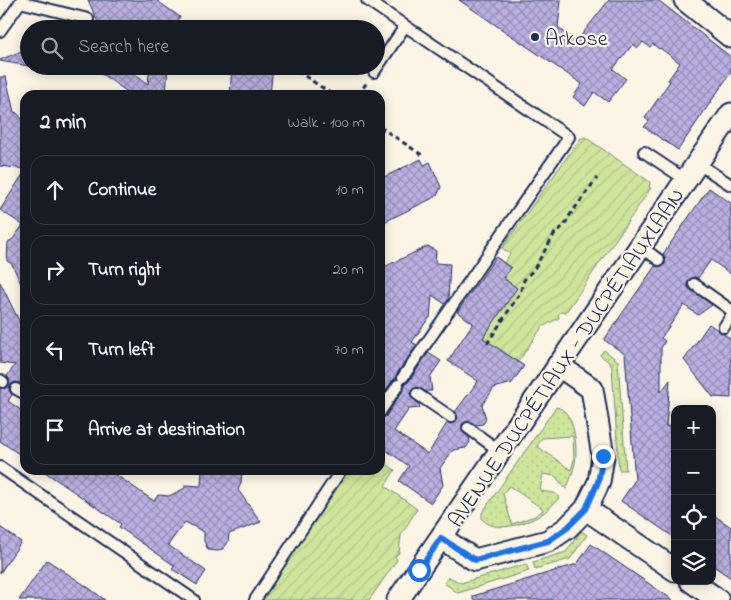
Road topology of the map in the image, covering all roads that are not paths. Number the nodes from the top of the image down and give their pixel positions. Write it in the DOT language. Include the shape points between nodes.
graph roads {
  1 [pos="367,0"];
  2 [pos="685,0"];
  3 [pos="21,1"];
  4 [pos="88,18"];
  5 [pos="405,26"];
  6 [pos="0,31"];
  7 [pos="731,37"];
  8 [pos="385,56"];
  9 [pos="731,114"];
  10 [pos="644,152"];
  11 [pos="692,171"];
  12 [pos="731,185"];
  13 [pos="640,246"];
  14 [pos="660,260"];
  15 [pos="694,284"];
  16 [pos="731,310"];
  17 [pos="731,316"];
  18 [pos="724,327"];
  19 [pos="558,365"];
  20 [pos="417,394"];
  21 [pos="385,404"];
  22 [pos="451,417"];
  23 [pos="468,428"];
  24 [pos="501,452"];
  25 [pos="0,467"];
  26 [pos="339,475"];
  27 [pos="586,509"];
  28 [pos="441,538"];
  29 [pos="671,567"];
  30 [pos="697,585"];
  31 [pos="194,600"];
  32 [pos="255,600"];
  33 [pos="398,600"];
  34 [pos="718,600"];
  1 -- 5 [label="lane"];
  2 -- 7 [label="street"];
  3 -- 4 [label="lane"];
  3 -- 6 [label="lane"];
  5 -- 8 [label="lane"];
  5 -- 21 [label="lane" via="568,137"];
  9 -- 11 [label="street, AVENUE DUCPÉTIAUX - DUCPÉTIAUXLAAN"];
  10 -- 11 [label="lane"];
  11 -- 12 [label="lane"];
  11 -- 13 [label="street, AVENUE DUCPÉTIAUX - DUCPÉTIAUXLAAN"];
  13 -- 14 [label="lane"];
  13 -- 19 [label="street, AVENUE DUCPÉTIAUX - DUCPÉTIAUXLAAN"];
  15 -- 16 [label="lane"];
  17 -- 18 [label="lane"];
  19 -- 24 [label="street, AVENUE DUCPÉTIAUX - DUCPÉTIAUXLAAN"];
  19 -- 27 [label="street" via="592,389 603,456 598,482"];
  20 -- 22 [label="lane"];
  23 -- 24 [label="lane"];
  24 -- 28 [label="street, AVENUE DUCPÉTIAUX - DUCPÉTIAUXLAAN"];
  25 -- 31 [label="lane"];
  26 -- 32 [label="lane"];
  27 -- 28 [label="street" via="548,541 475,560"];
  27 -- 29 [label="street"];
  28 -- 33 [label="street, AVENUE DUCPÉTIAUX - DUCPÉTIAUXLAAN"];
  30 -- 34 [label="street"];
}
